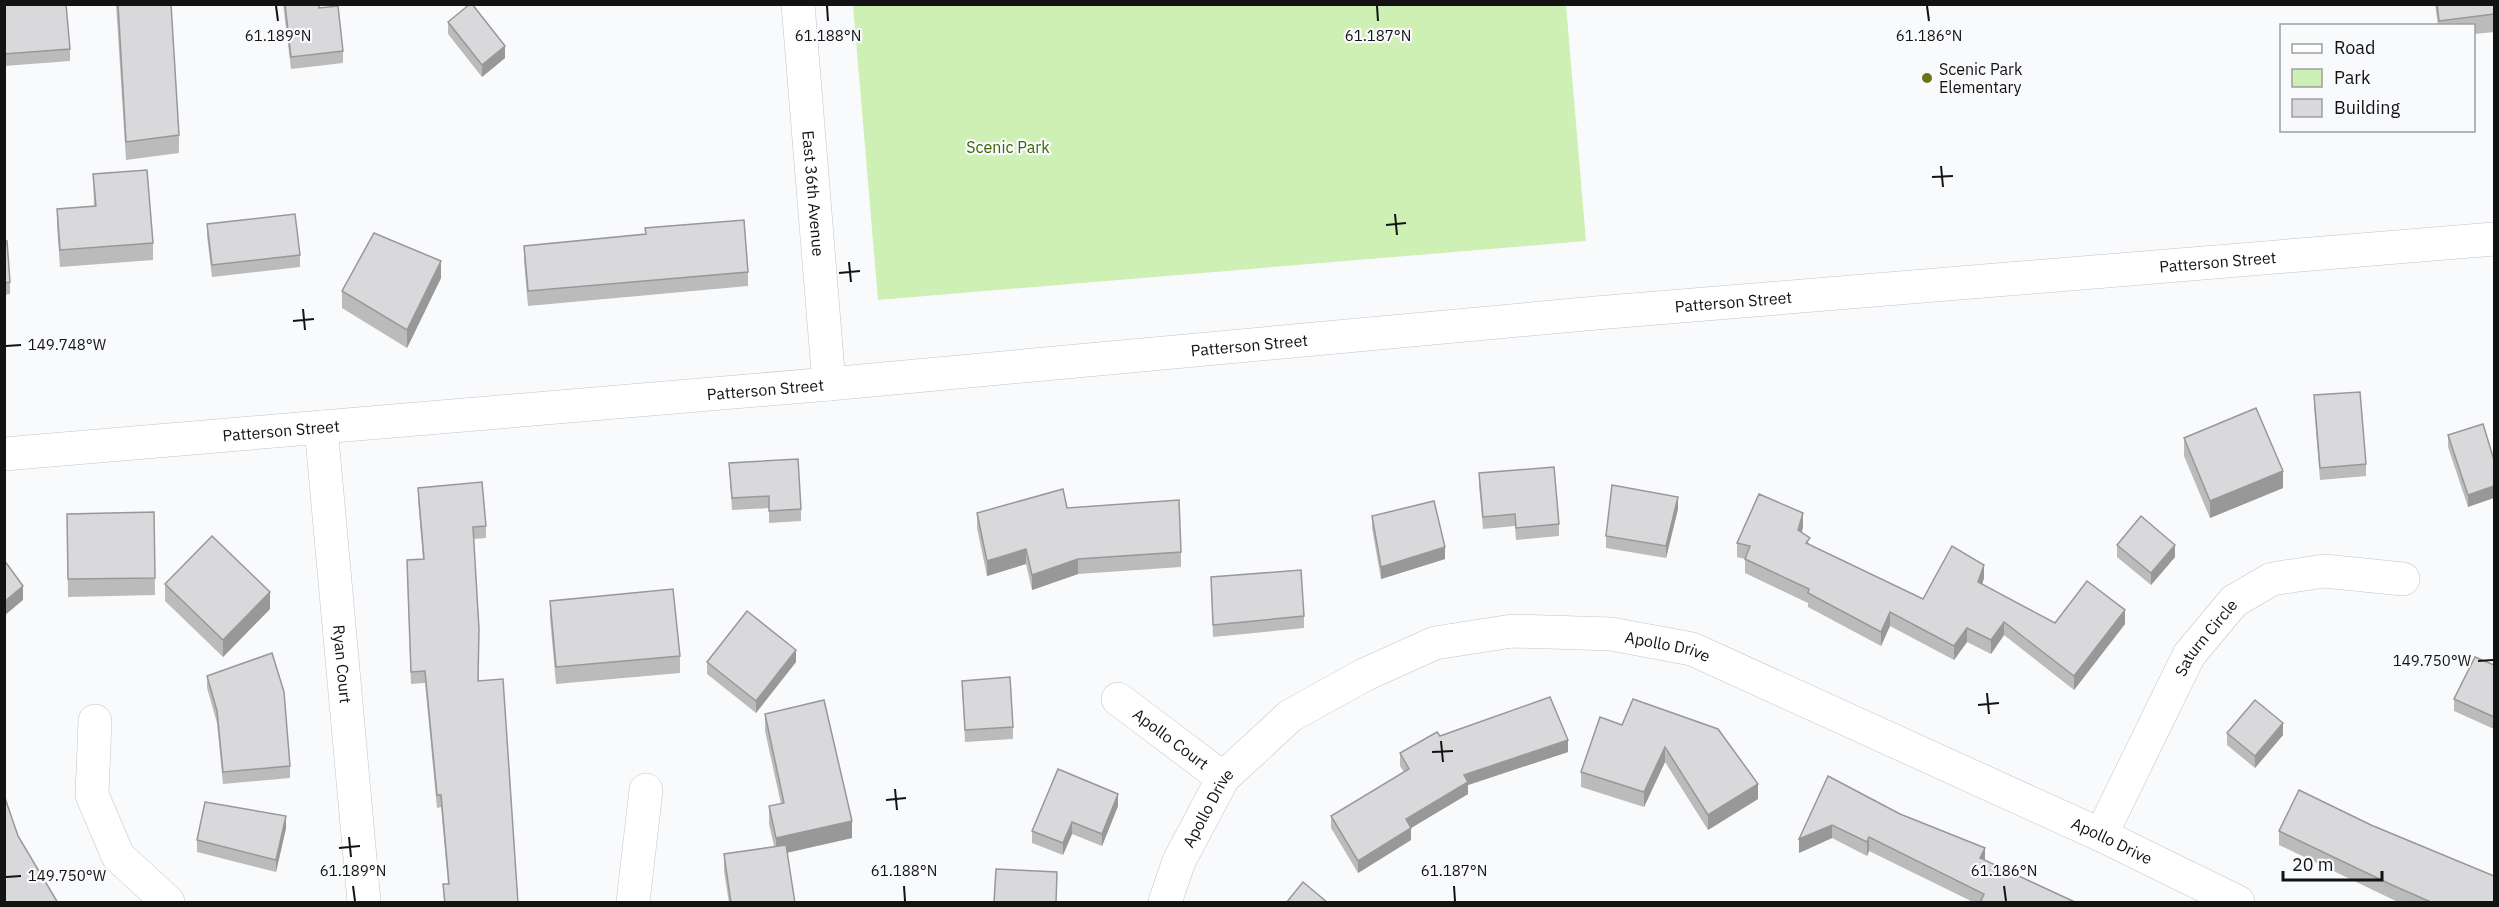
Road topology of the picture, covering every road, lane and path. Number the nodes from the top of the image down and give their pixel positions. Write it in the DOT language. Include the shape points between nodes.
graph roads {
  1 [pos="798,4"];
  2 [pos="2494,239"];
  3 [pos="829,384"];
  4 [pos="321,427"];
  5 [pos="4,454"];
  6 [pos="2403,579"];
  7 [pos="1118,699"];
  8 [pos="95,721"];
  9 [pos="1223,778"];
  10 [pos="646,790"];
  11 [pos="2101,835"];
  12 [pos="168,903"];
  13 [pos="364,903"];
  14 [pos="633,903"];
  15 [pos="1165,903"];
  16 [pos="2238,903"];
  1 -- 3 [label="street, East 36th Avenue"];
  2 -- 3 [label="street, Patterson Street" via="1608,312"];
  3 -- 4 [label="street, Patterson Street"];
  4 -- 5 [label="street, Patterson Street"];
  4 -- 13 [label="street, Ryan Court"];
  6 -- 11 [label="street, Saturn Circle" via="2324,571 2272,579 2234,601 2189,655"];
  7 -- 9 [label="street, Apollo Court"];
  8 -- 12 [label="street" via="92,795 118,856"];
  9 -- 11 [label="street, Apollo Drive" via="1290,716 1364,675 1435,643 1512,631 1611,634 1692,649"];
  9 -- 15 [label="street, Apollo Drive" via="1179,861"];
  10 -- 14 [label="street"];
  11 -- 16 [label="street, Apollo Drive"];
}
